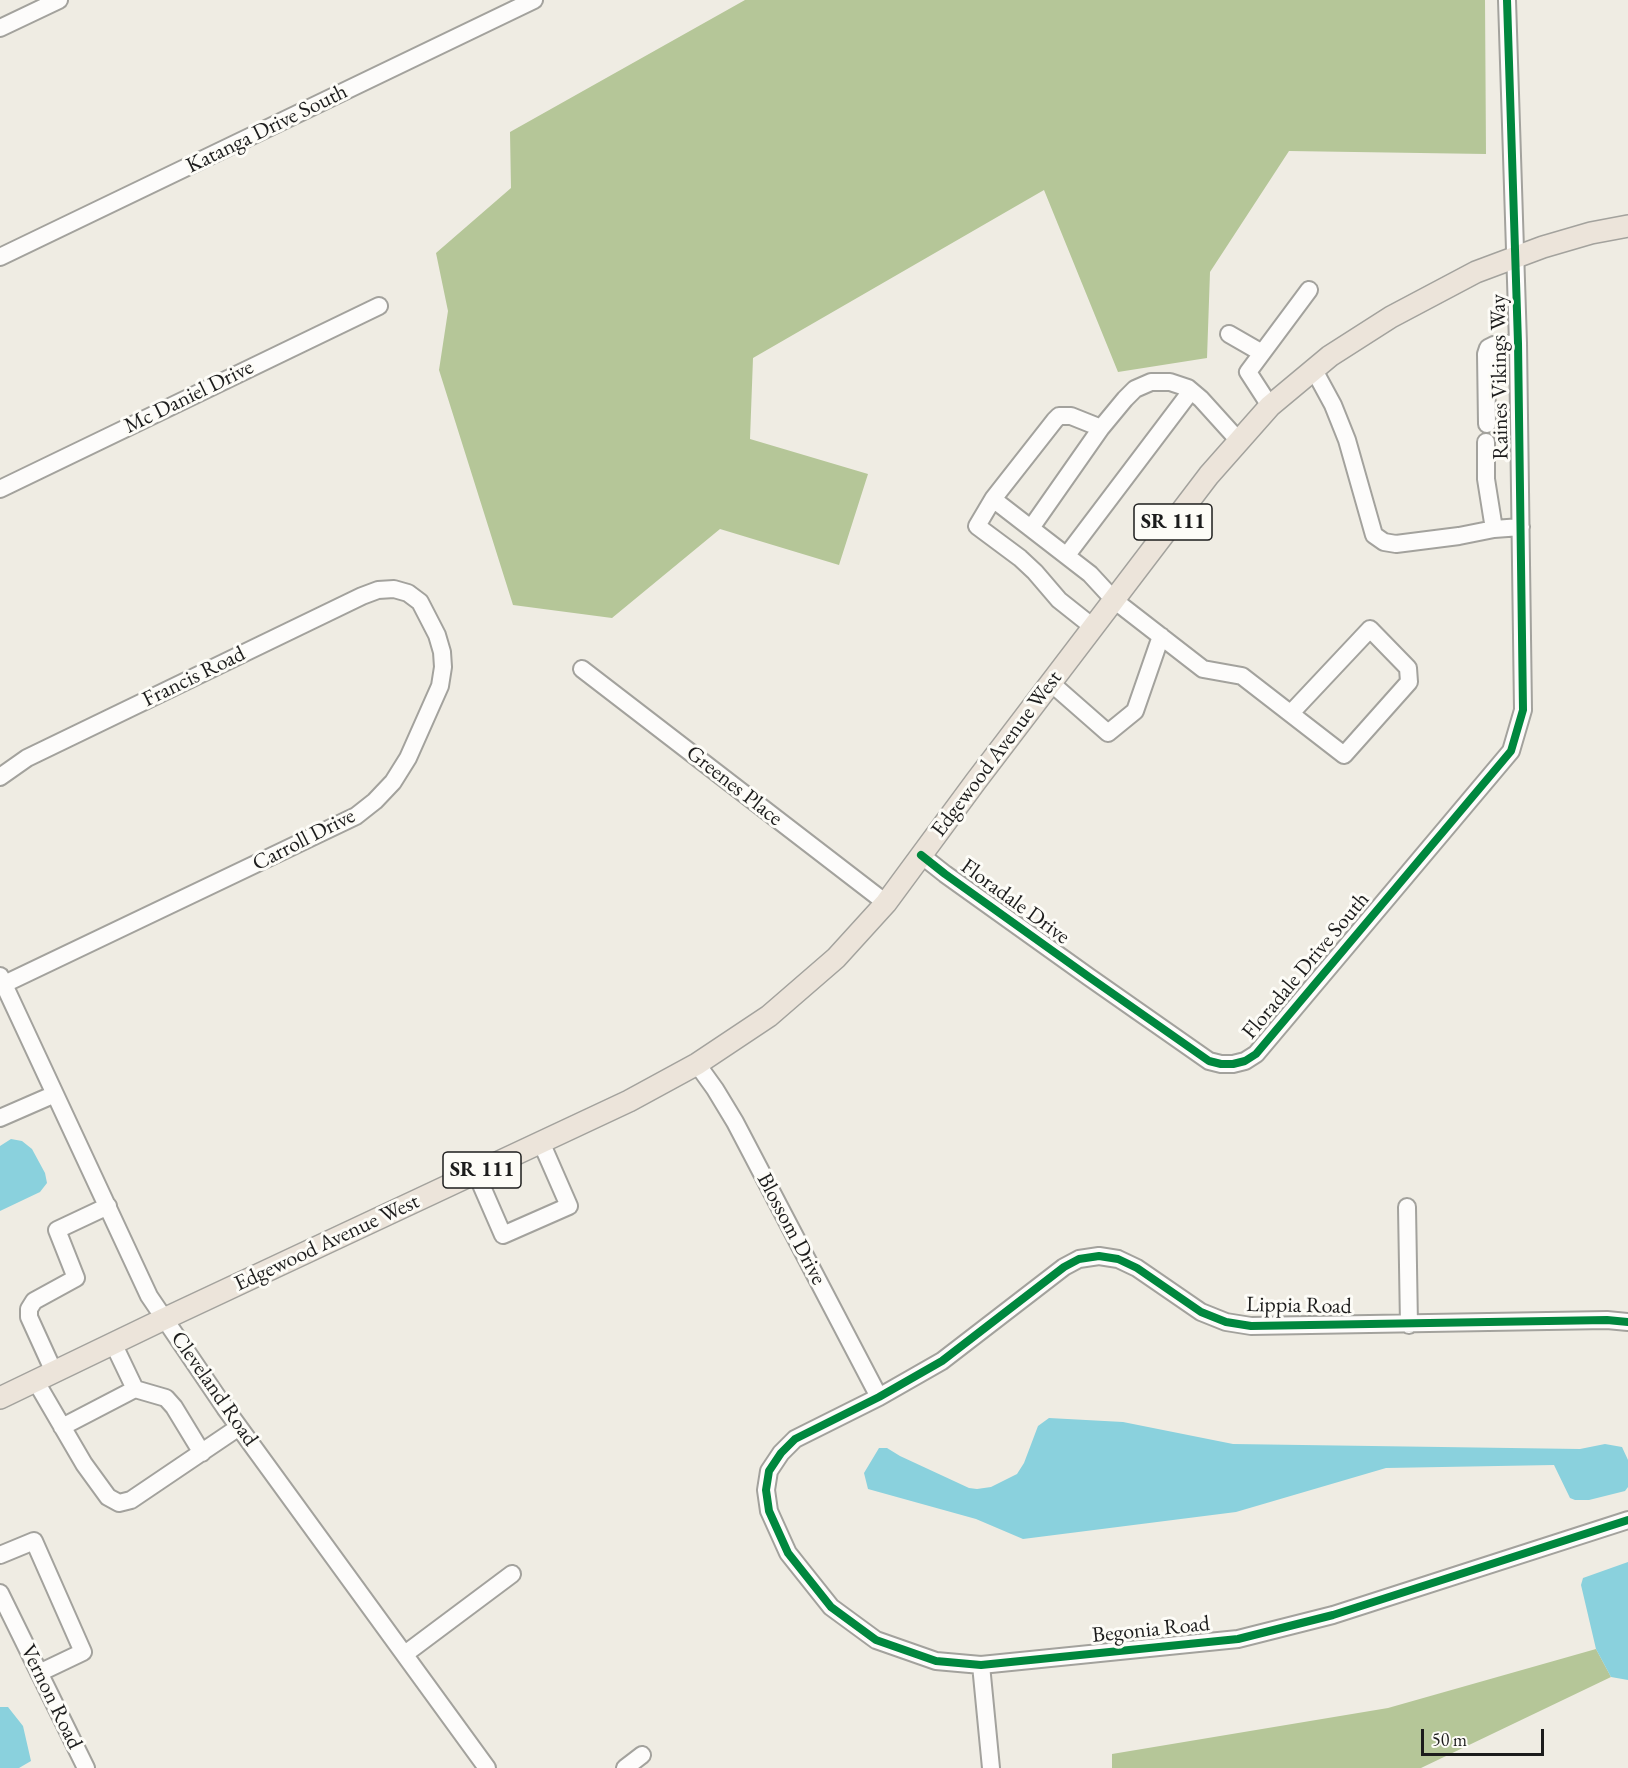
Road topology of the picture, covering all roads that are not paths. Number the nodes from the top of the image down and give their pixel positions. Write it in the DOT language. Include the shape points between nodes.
graph roads {
  1 [pos="59,0"];
  2 [pos="534,0"];
  3 [pos="1507,0"];
  4 [pos="0,28"];
  5 [pos="1628,226"];
  6 [pos="0,257"];
  7 [pos="1514,257"];
  8 [pos="1309,290"];
  9 [pos="379,306"];
  10 [pos="1229,334"];
  11 [pos="1518,343"];
  12 [pos="1262,353"];
  13 [pos="1314,370"];
  14 [pos="1191,391"];
  15 [pos="1270,406"];
  16 [pos="1487,424"];
  17 [pos="1101,428"];
  18 [pos="1239,441"];
  19 [pos="1486,442"];
  20 [pos="0,489"];
  21 [pos="993,499"];
  22 [pos="1521,527"];
  23 [pos="1031,528"];
  24 [pos="1494,529"];
  25 [pos="1067,555"];
  26 [pos="394,589"];
  27 [pos="1114,600"];
  28 [pos="1093,627"];
  29 [pos="1161,636"];
  30 [pos="582,669"];
  31 [pos="1051,683"];
  32 [pos="1291,713"];
  33 [pos="1510,751"];
  34 [pos="0,777"];
  35 [pos="921,855"];
  36 [pos="886,903"];
  37 [pos="1089,977"];
  38 [pos="1,982"];
  39 [pos="697,1064"];
  40 [pos="55,1094"];
  41 [pos="0,1118"];
  42 [pos="541,1142"];
  43 [pos="476,1173"];
  44 [pos="108,1206"];
  45 [pos="1407,1207"];
  46 [pos="164,1319"];
  47 [pos="1628,1322"];
  48 [pos="1409,1324"];
  49 [pos="113,1343"];
  50 [pos="45,1376"];
  51 [pos="135,1389"];
  52 [pos="0,1396"];
  53 [pos="879,1397"];
  54 [pos="62,1427"];
  55 [pos="239,1427"];
  56 [pos="201,1453"];
  57 [pos="769,1471"];
  58 [pos="1628,1520"];
  59 [pos="0,1555"];
  60 [pos="512,1574"];
  61 [pos="0,1593"];
  62 [pos="405,1654"];
  63 [pos="981,1665"];
  64 [pos="39,1672"];
  65 [pos="642,1755"];
  66 [pos="86,1768"];
  67 [pos="487,1768"];
  68 [pos="625,1768"];
  69 [pos="991,1768"];
  1 -- 4 [label="street"];
  2 -- 6 [label="street, Katanga Drive South"];
  3 -- 7 [label="street, Raines Vikings Way"];
  5 -- 7 [label="main road, Edgewood Avenue West / SR 111" via="1575,237"];
  7 -- 11 [label="street, Raines Vikings Way"];
  7 -- 13 [label="main road, Edgewood Avenue West / SR 111" via="1476,272 1391,317"];
  8 -- 12 [label="street"];
  9 -- 20 [label="street, Mc Daniel Drive"];
  10 -- 12 [label="street"];
  11 -- 16 [label="street" via="1494,345 1485,354"];
  11 -- 22 [label="street, Raines Vikings Way"];
  12 -- 15 [label="street" via="1248,372"];
  13 -- 15 [label="main road, Edgewood Avenue West / SR 111"];
  13 -- 24 [label="street" via="1347,440 1374,535 1396,544"];
  14 -- 17 [label="street" via="1170,382 1151,382 1135,389"];
  14 -- 18 [label="street"];
  14 -- 25 [label="street"];
  15 -- 18 [label="main road, Edgewood Avenue West / SR 111"];
  17 -- 21 [label="street" via="1071,416 1059,417"];
  17 -- 23 [label="street"];
  18 -- 27 [label="main road, Edgewood Avenue West / SR 111"];
  19 -- 24 [label="street" via="1486,479"];
  21 -- 23 [label="street"];
  21 -- 28 [label="street" via="977,526 1020,558 1059,600"];
  22 -- 24 [label="street"];
  22 -- 33 [label="street, Raines Vikings Way" via="1523,710"];
  23 -- 25 [label="street"];
  25 -- 27 [label="street"];
  26 -- 34 [label="street, Francis Road" via="362,596 27,758"];
  26 -- 38 [label="street, Carroll Drive" via="420,602 437,635 443,667 440,686 408,758 375,801 356,816"];
  27 -- 28 [label="main road, Edgewood Avenue West / SR 111"];
  27 -- 29 [label="street"];
  28 -- 31 [label="main road, Edgewood Avenue West / SR 111"];
  29 -- 31 [label="street" via="1136,711 1108,733"];
  29 -- 32 [label="street" via="1203,669 1242,676"];
  30 -- 36 [label="street, Greenes Place"];
  31 -- 35 [label="main road, Edgewood Avenue West / SR 111"];
  32 -- 32 [label="street" via="1344,755 1409,682 1408,668 1370,629"];
  33 -- 37 [label="street, Floradale Drive South" via="1256,1054 1245,1061 1221,1064 1209,1060"];
  35 -- 36 [label="main road, Edgewood Avenue West / SR 111"];
  35 -- 37 [label="street, Floradale Drive"];
  36 -- 39 [label="main road, Edgewood Avenue West / SR 111" via="801,990"];
  38 -- 40 [label="street, Cleveland Road"];
  39 -- 42 [label="main road, Edgewood Avenue West / SR 111"];
  39 -- 53 [label="street, Blossom Drive" via="735,1122"];
  40 -- 41 [label="street"];
  40 -- 44 [label="street, Cleveland Road"];
  42 -- 43 [label="main road, Edgewood Avenue West / SR 111"];
  42 -- 43 [label="street" via="569,1206 503,1234"];
  43 -- 46 [label="main road, Edgewood Avenue West / SR 111"];
  44 -- 46 [label="street, Cleveland Road" via="149,1296"];
  44 -- 50 [label="street" via="57,1230 76,1278 34,1301 29,1309"];
  45 -- 48 [label="street"];
  46 -- 49 [label="main road, Edgewood Avenue West / SR 111"];
  46 -- 55 [label="street, Cleveland Road"];
  47 -- 48 [label="street, Lippia Road"];
  48 -- 53 [label="street, Lippia Road" via="1251,1326 1226,1322 1201,1312 1137,1268 1119,1259 1099,1256 1079,1259 1064,1267 942,1361"];
  49 -- 50 [label="main road, Edgewood Avenue West / SR 111"];
  49 -- 51 [label="street"];
  50 -- 52 [label="main road, Edgewood Avenue West / SR 111"];
  50 -- 54 [label="street"];
  51 -- 54 [label="street"];
  51 -- 56 [label="street" via="166,1398"];
  53 -- 57 [label="street, Lippia Road" via="795,1439"];
  54 -- 56 [label="street" via="98,1484 119,1503 131,1500"];
  55 -- 56 [label="street"];
  55 -- 62 [label="street, Cleveland Road"];
  57 -- 63 [label="street, Begonia Road" via="769,1511 788,1553 831,1607 876,1640 936,1660"];
  58 -- 63 [label="street, Begonia Road" via="1334,1616 1238,1639"];
  59 -- 64 [label="street" via="34,1541 83,1652"];
  60 -- 62 [label="street"];
  61 -- 64 [label="street, Vernon Road"];
  62 -- 67 [label="street, Cleveland Road"];
  63 -- 69 [label="street"];
  64 -- 66 [label="street, Vernon Road"];
  65 -- 68 [label="street"];
}
